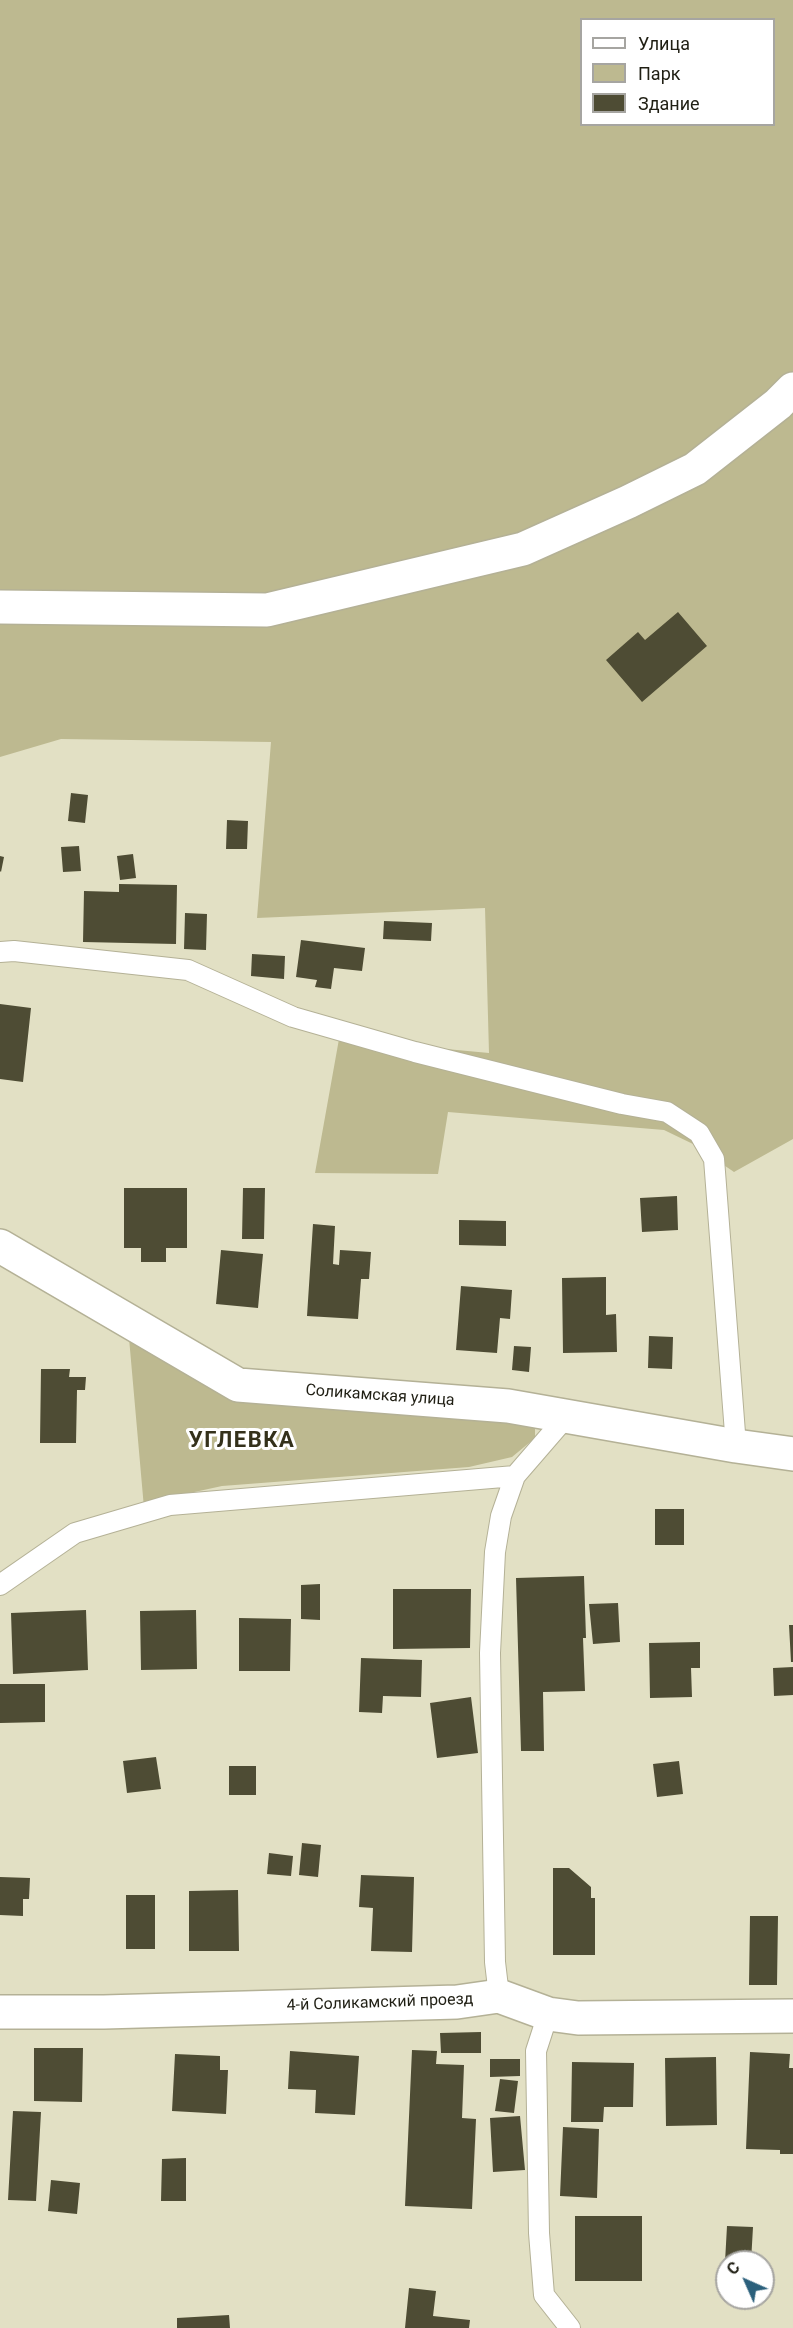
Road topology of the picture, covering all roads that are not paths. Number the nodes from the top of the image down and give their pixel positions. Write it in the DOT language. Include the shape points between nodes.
graph roads {
  1 [pos="793,389"];
  2 [pos="0,607"];
  3 [pos="0,952"];
  4 [pos="0,1246"];
  5 [pos="566,1417"];
  6 [pos="736,1446"];
  7 [pos="793,1454"];
  8 [pos="514,1476"];
  9 [pos="0,1585"];
  10 [pos="499,1996"];
  11 [pos="0,2012"];
  12 [pos="548,2014"];
  13 [pos="793,2016"];
  14 [pos="570,2328"];
  1 -- 2 [label="street" via="695,469 523,549 267,610"];
  3 -- 6 [label="lane" via="188,970 293,1017 416,1052 667,1112 699,1133 714,1159"];
  4 -- 5 [label="street, Соликамская улица" via="238,1385 508,1406"];
  5 -- 6 [label="street, Соликамская улица"];
  5 -- 8 [label="lane"];
  6 -- 7 [label="street, Соликамская улица"];
  8 -- 9 [label="lane" via="170,1505 75,1533"];
  8 -- 10 [label="lane" via="495,1552 490,1653 495,1962"];
  10 -- 11 [label="street, 4-й Соликамский проезд" via="457,2002"];
  10 -- 12 [label="street, 4-й Соликамский проезд"];
  12 -- 13 [label="street, 4-й Соликамский проезд" via="578,2018"];
  12 -- 14 [label="lane" via="536,2051 542,2274 544,2295"];
}
